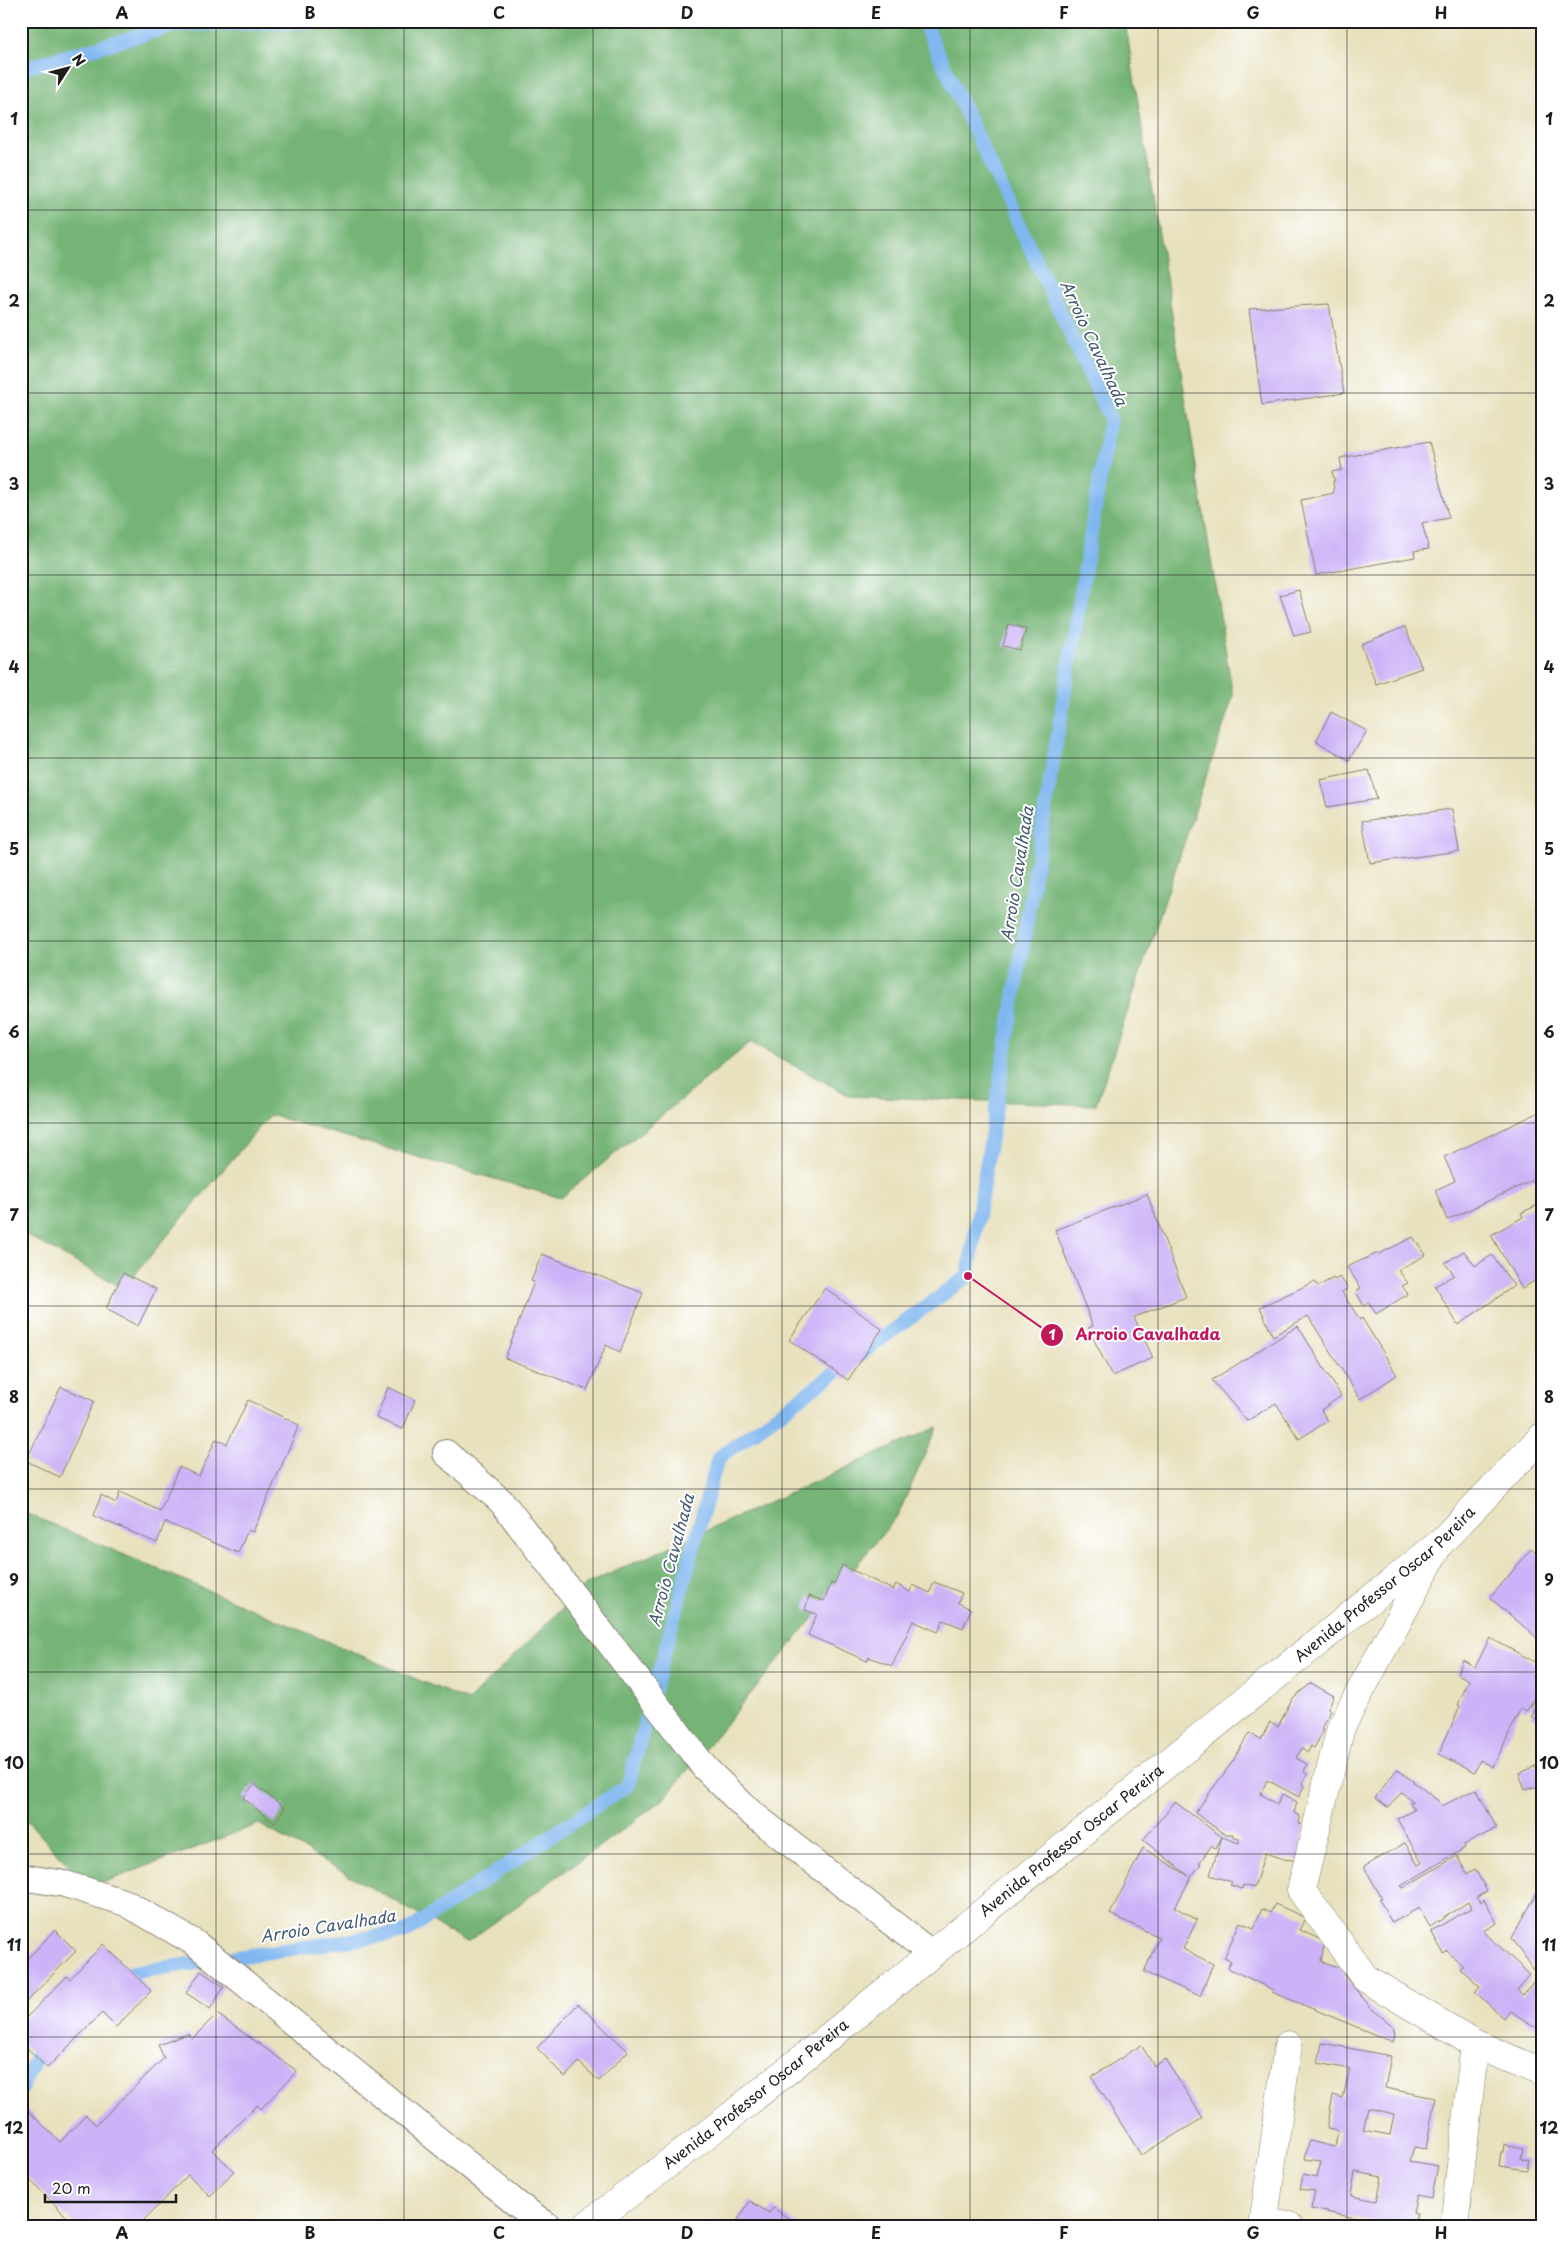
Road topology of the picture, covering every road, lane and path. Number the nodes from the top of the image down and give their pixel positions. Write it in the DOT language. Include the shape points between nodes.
graph roads {
  1 [pos="1542,1437"];
  2 [pos="446,1453"];
  3 [pos="1439,1544"];
  4 [pos="21,1877"];
  5 [pos="932,1954"];
  6 [pos="1475,2044"];
  7 [pos="1288,2045"];
  8 [pos="1542,2072"];
  9 [pos="1272,2224"];
  10 [pos="548,2226"];
  11 [pos="586,2226"];
  12 [pos="1454,2226"];
  1 -- 3 [label="main road, Avenida Professor Oscar Pereira"];
  2 -- 5 [label="lane" via="502,1502 706,1768 750,1812"];
  3 -- 5 [label="main road, Avenida Professor Oscar Pereira"];
  3 -- 6 [label="main road" via="1341,1727 1301,1890 1365,1978"];
  4 -- 10 [label="lane" via="64,1884 126,1903 195,1943"];
  5 -- 11 [label="main road, Avenida Professor Oscar Pereira" via="731,2116"];
  6 -- 8 [label="main road"];
  6 -- 12 [label="main road"];
  7 -- 9 [label="main road"];
}
